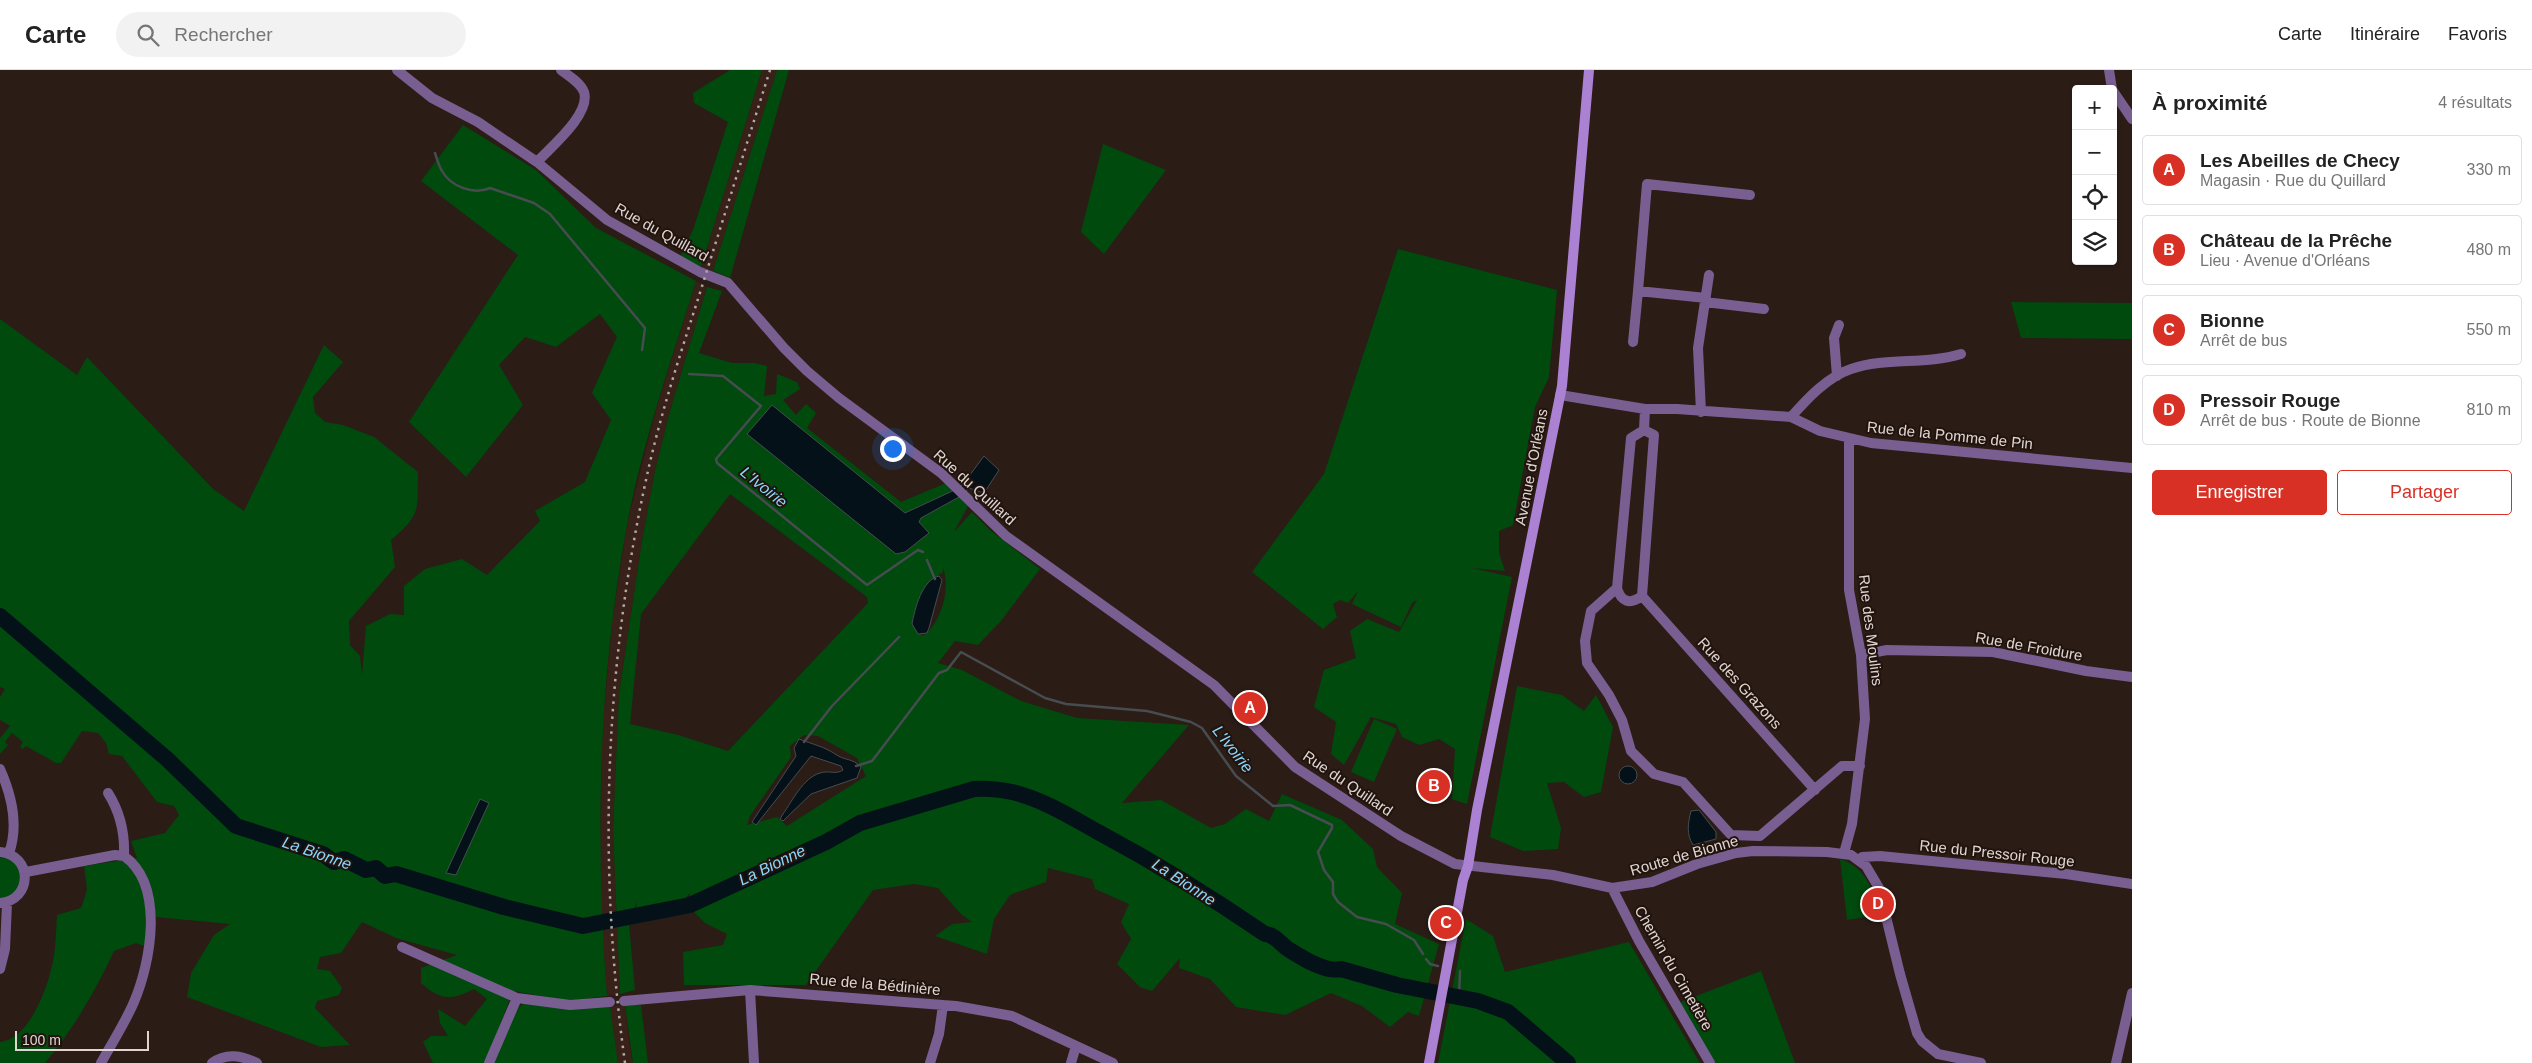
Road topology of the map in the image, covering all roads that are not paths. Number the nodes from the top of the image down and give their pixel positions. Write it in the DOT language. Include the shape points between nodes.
graph roads {
  1 [pos="397,70"];
  2 [pos="562,70"];
  3 [pos="1589,70"];
  4 [pos="2110,70"];
  5 [pos="2112,85"];
  6 [pos="2117,96"];
  7 [pos="2132,119"];
  8 [pos="537,162"];
  9 [pos="1750,195"];
  10 [pos="1709,275"];
  11 [pos="1638,291"];
  12 [pos="1706,300"];
  13 [pos="1764,309"];
  14 [pos="1839,325"];
  15 [pos="1633,342"];
  16 [pos="1961,354"];
  17 [pos="1837,376"];
  18 [pos="1560,395"];
  19 [pos="1645,409"];
  20 [pos="1700,412"];
  21 [pos="1791,416"];
  22 [pos="1644,430"];
  23 [pos="1849,438"];
  24 [pos="2132,468"];
  25 [pos="1617,588"];
  26 [pos="1642,596"];
  27 [pos="1862,655"];
  28 [pos="2132,677"];
  29 [pos="1860,766"];
  30 [pos="0,769"];
  31 [pos="1815,790"];
  32 [pos="108,793"];
  33 [pos="4,853"];
  34 [pos="1844,853"];
  35 [pos="124,856"];
  36 [pos="1860,860"];
  37 [pos="1468,866"];
  38 [pos="26,872"];
  39 [pos="2132,884"];
  40 [pos="1612,888"];
  41 [pos="4,903"];
  42 [pos="402,947"];
  43 [pos="0,969"];
  44 [pos="750,990"];
  45 [pos="2132,993"];
  46 [pos="517,998"];
  47 [pos="624,1000"];
  48 [pos="610,1002"];
  49 [pos="943,1005"];
  50 [pos="1076,1046"];
  51 [pos="101,1063"];
  52 [pos="212,1063"];
  53 [pos="257,1063"];
  54 [pos="489,1063"];
  55 [pos="754,1063"];
  56 [pos="930,1063"];
  57 [pos="1071,1063"];
  58 [pos="1113,1063"];
  59 [pos="1429,1063"];
  60 [pos="1710,1063"];
  61 [pos="1982,1063"];
  62 [pos="2116,1063"];
  1 -- 8 [label="street, Rue du Quillard" via="432,98 478,122"];
  2 -- 8 [label="street" via="584,92 584,105 578,117"];
  3 -- 18 [label="main road, Avenue d'Orléans"];
  4 -- 5 [label="street"];
  6 -- 7 [label="street"];
  8 -- 37 [label="street, Rue du Quillard" via="607,220 700,272 728,283 807,372 942,473 1006,536 1214,685 1295,767 1401,836 1455,864"];
  9 -- 11 [label="street" via="1647,184"];
  10 -- 12 [label="street"];
  11 -- 12 [label="street"];
  11 -- 15 [label="street"];
  12 -- 13 [label="street"];
  12 -- 20 [label="street" via="1698,348"];
  14 -- 17 [label="street" via="1834,338"];
  16 -- 17 [label="street" via="1942,360 1882,363 1851,369"];
  17 -- 21 [label="street"];
  18 -- 19 [label="street, Rue de la Pomme de Pin"];
  18 -- 37 [label="main road, Avenue d'Orléans"];
  19 -- 20 [label="street, Rue de la Pomme de Pin"];
  19 -- 22 [label="street"];
  20 -- 21 [label="street, Rue de la Pomme de Pin"];
  21 -- 23 [label="street, Rue de la Pomme de Pin" via="1820,431"];
  22 -- 25 [label="street" via="1631,438"];
  22 -- 26 [label="street" via="1654,435"];
  23 -- 24 [label="street, Rue de la Pomme de Pin" via="1972,455"];
  23 -- 27 [label="street, Rue des Moulins" via="1849,590"];
  25 -- 26 [label="street" via="1620,598 1625,601"];
  25 -- 31 [label="street" via="1591,610 1585,641 1586,659 1622,720 1631,751 1654,774 1683,782 1731,835 1760,836"];
  26 -- 31 [label="street, Rue des Grazons"];
  27 -- 28 [label="street, Rue de Froidure" via="1887,650 1993,652"];
  27 -- 29 [label="street, Rue des Moulins" via="1865,719"];
  29 -- 31 [label="street" via="1842,766"];
  29 -- 34 [label="street, Rue des Moulins" via="1852,824"];
  30 -- 33 [label="street" via="12,802 13,831"];
  32 -- 35 [label="street" via="117,807"];
  33 -- 38 [label="street" via="19,860"];
  34 -- 36 [label="street, Route de Bionne"];
  34 -- 40 [label="street, Route de Bionne" via="1753,851 1698,864 1652,882"];
  35 -- 38 [label="street"];
  35 -- 51 [label="street" via="138,870 149,901 147,966 134,1004"];
  36 -- 39 [label="street, Rue du Pressoir Rouge" via="1862,857 1880,856 2066,874"];
  36 -- 61 [label="street, Route de Bionne" via="1879,888 1917,1032 1926,1046 1938,1054"];
  37 -- 40 [label="street, Route de Bionne" via="1553,875"];
  37 -- 59 [label="main road, Avenue d'Orléans"];
  38 -- 41 [label="street" via="20,894"];
  40 -- 60 [label="street, Chemin du Cimetière"];
  41 -- 43 [label="street" via="5,949"];
  42 -- 46 [label="street"];
  44 -- 47 [label="street, Rue de la Bédinière"];
  44 -- 49 [label="street, Rue de la Bédinière"];
  44 -- 55 [label="street"];
  45 -- 62 [label="street"];
  46 -- 48 [label="street" via="570,1005"];
  46 -- 54 [label="street"];
  49 -- 50 [label="street, Rue de la Bédinière" via="1012,1016"];
  49 -- 56 [label="street"];
  50 -- 57 [label="street"];
  50 -- 58 [label="street, Rue de la Bédinière"];
  52 -- 53 [label="street" via="229,1056 242,1056"];
}
